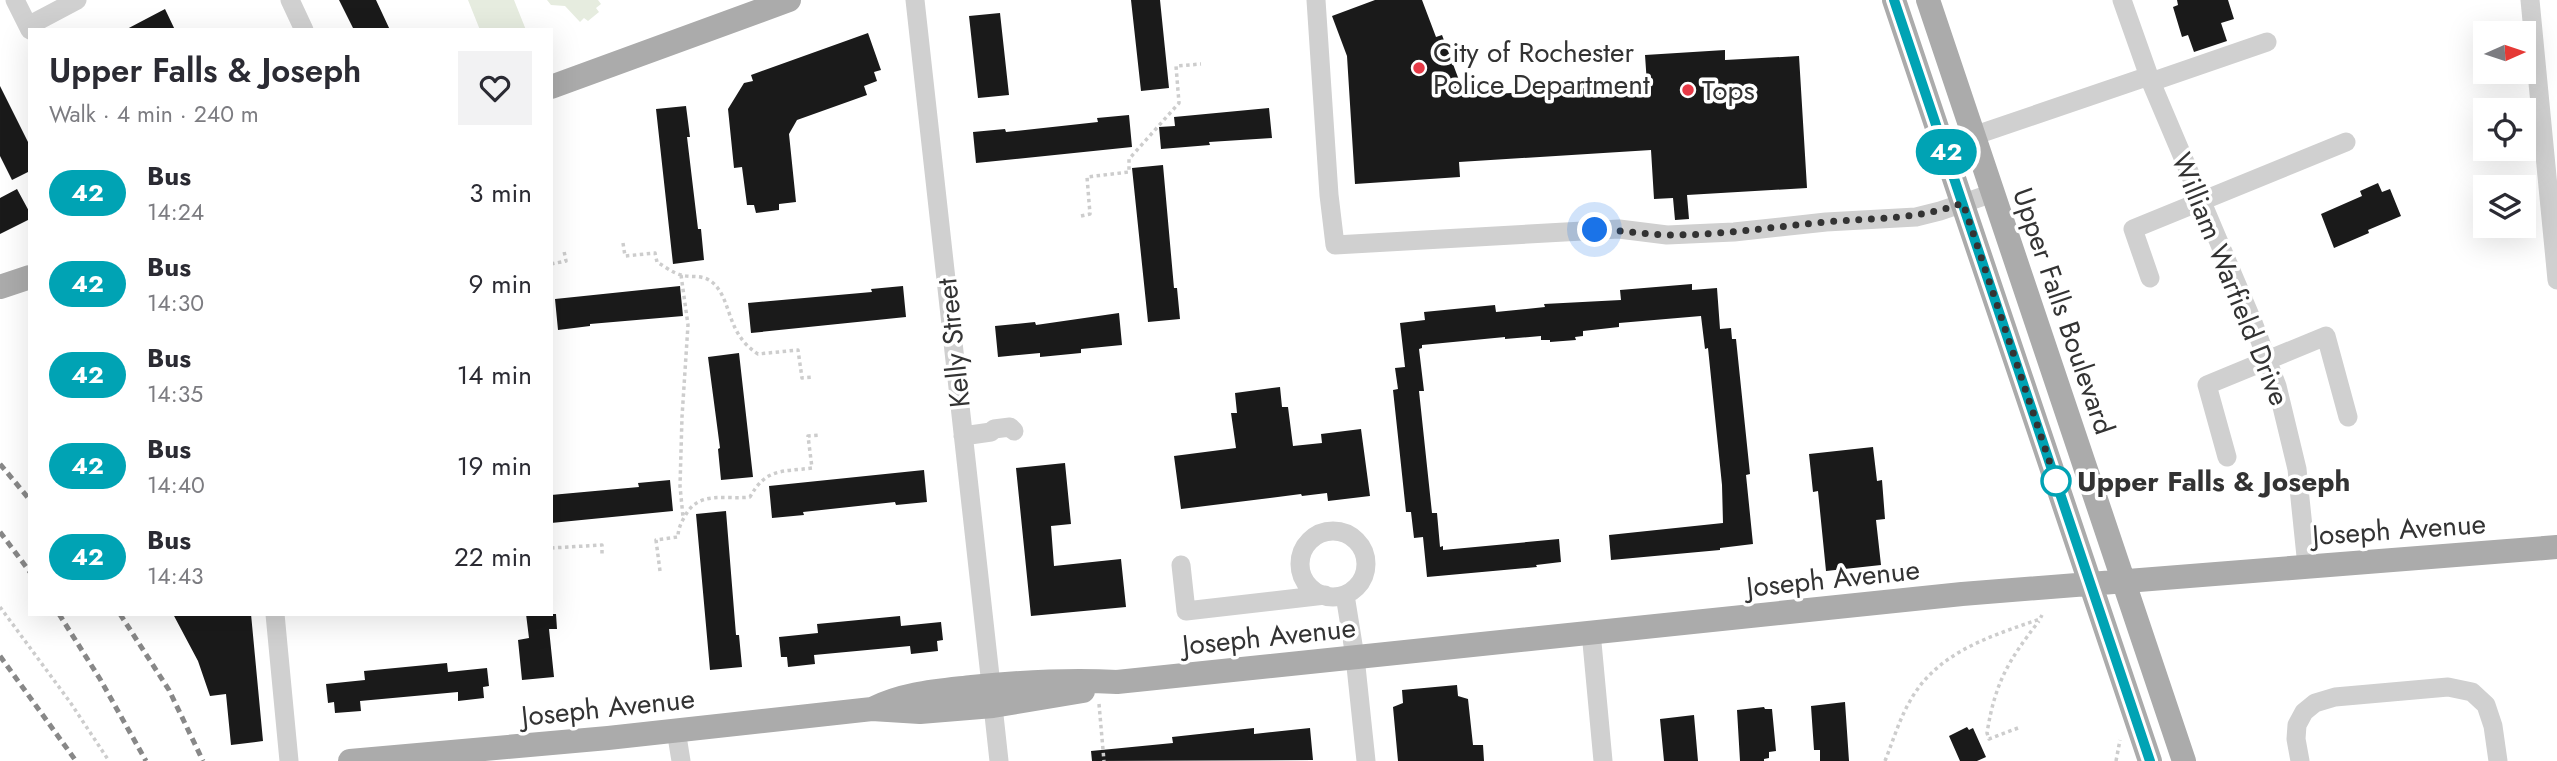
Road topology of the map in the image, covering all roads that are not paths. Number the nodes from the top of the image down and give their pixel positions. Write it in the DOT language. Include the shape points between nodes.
graph roads {
  1 [pos="15,0"];
  2 [pos="77,0"];
  3 [pos="290,0"];
  4 [pos="789,0"];
  5 [pos="915,0"];
  6 [pos="1315,0"];
  7 [pos="1894,0"];
  8 [pos="1928,0"];
  9 [pos="2122,0"];
  10 [pos="2530,0"];
  11 [pos="29,28"];
  12 [pos="303,28"];
  13 [pos="2267,42"];
  14 [pos="2150,79"];
  15 [pos="553,86"];
  16 [pos="1973,136"];
  17 [pos="2346,142"];
  18 [pos="1993,193"];
  19 [pos="2202,201"];
  20 [pos="1963,203"];
  21 [pos="28,278"];
  22 [pos="2150,278"];
  23 [pos="2557,281"];
  24 [pos="0,287"];
  25 [pos="2268,361"];
  26 [pos="2348,417"];
  27 [pos="991,432"];
  28 [pos="963,436"];
  29 [pos="2227,457"];
  30 [pos="2557,547"];
  31 [pos="1181,565"];
  32 [pos="2307,566"];
  33 [pos="2124,582"];
  34 [pos="2091,585"];
  35 [pos="1325,595"];
  36 [pos="1345,595"];
  37 [pos="275,616"];
  38 [pos="1591,632"];
  39 [pos="1355,657"];
  40 [pos="992,695"];
  41 [pos="676,730"];
  42 [pos="289,761"];
  43 [pos="350,761"];
  44 [pos="681,761"];
  45 [pos="999,761"];
  46 [pos="1366,761"];
  47 [pos="1603,761"];
  48 [pos="2150,761"];
  49 [pos="2184,761"];
  50 [pos="2300,761"];
  51 [pos="2498,761"];
  1 -- 11 [label="street"];
  2 -- 11 [label="street"];
  3 -- 12 [label="street"];
  4 -- 15 [label="main road"];
  5 -- 28 [label="street, Kelly Street"];
  6 -- 20 [label="street" via="1335,245 1619,229 1667,235 1734,232 1916,216"];
  7 -- 20 [label="main road"];
  8 -- 16 [label="main road, Upper Falls Boulevard"];
  9 -- 14 [label="street, William Warfield Drive"];
  10 -- 23 [label="street"];
  13 -- 14 [label="street"];
  14 -- 16 [label="street"];
  14 -- 19 [label="street, William Warfield Drive"];
  16 -- 18 [label="main road, Upper Falls Boulevard"];
  17 -- 19 [label="street"];
  18 -- 20 [label="street"];
  18 -- 33 [label="main road, Upper Falls Boulevard"];
  19 -- 22 [label="street" via="2133,229"];
  19 -- 25 [label="street, William Warfield Drive"];
  20 -- 34 [label="main road"];
  21 -- 24 [label="main road"];
  25 -- 26 [label="street" via="2326,336"];
  25 -- 29 [label="street" via="2207,385"];
  25 -- 32 [label="street, William Warfield Drive" via="2293,449"];
  27 -- 28 [label="street"];
  28 -- 40 [label="street, Kelly Street"];
  30 -- 32 [label="main road, Joseph Avenue"];
  31 -- 35 [label="street" via="1186,611"];
  32 -- 33 [label="main road, Joseph Avenue"];
  33 -- 34 [label="main road, Joseph Avenue"];
  33 -- 49 [label="main road, Upper Falls Boulevard"];
  34 -- 38 [label="main road, Joseph Avenue"];
  34 -- 48 [label="main road"];
  35 -- 36 [label="street"];
  35 -- 36 [label="street" via="1304,579 1300,558 1310,540 1331,530 1353,536 1366,555 1364,578"];
  36 -- 39 [label="street"];
  37 -- 42 [label="street"];
  38 -- 39 [label="main road, Joseph Avenue"];
  38 -- 47 [label="street"];
  39 -- 40 [label="main road, Joseph Avenue"];
  39 -- 46 [label="street"];
  40 -- 41 [label="main road, Joseph Avenue" via="920,712 872,709"];
  40 -- 45 [label="street, Kelly Street"];
  41 -- 43 [label="main road, Joseph Avenue"];
  41 -- 44 [label="street"];
  50 -- 51 [label="street" via="2297,725 2315,703 2335,697 2448,687 2472,692 2486,705"];
}
